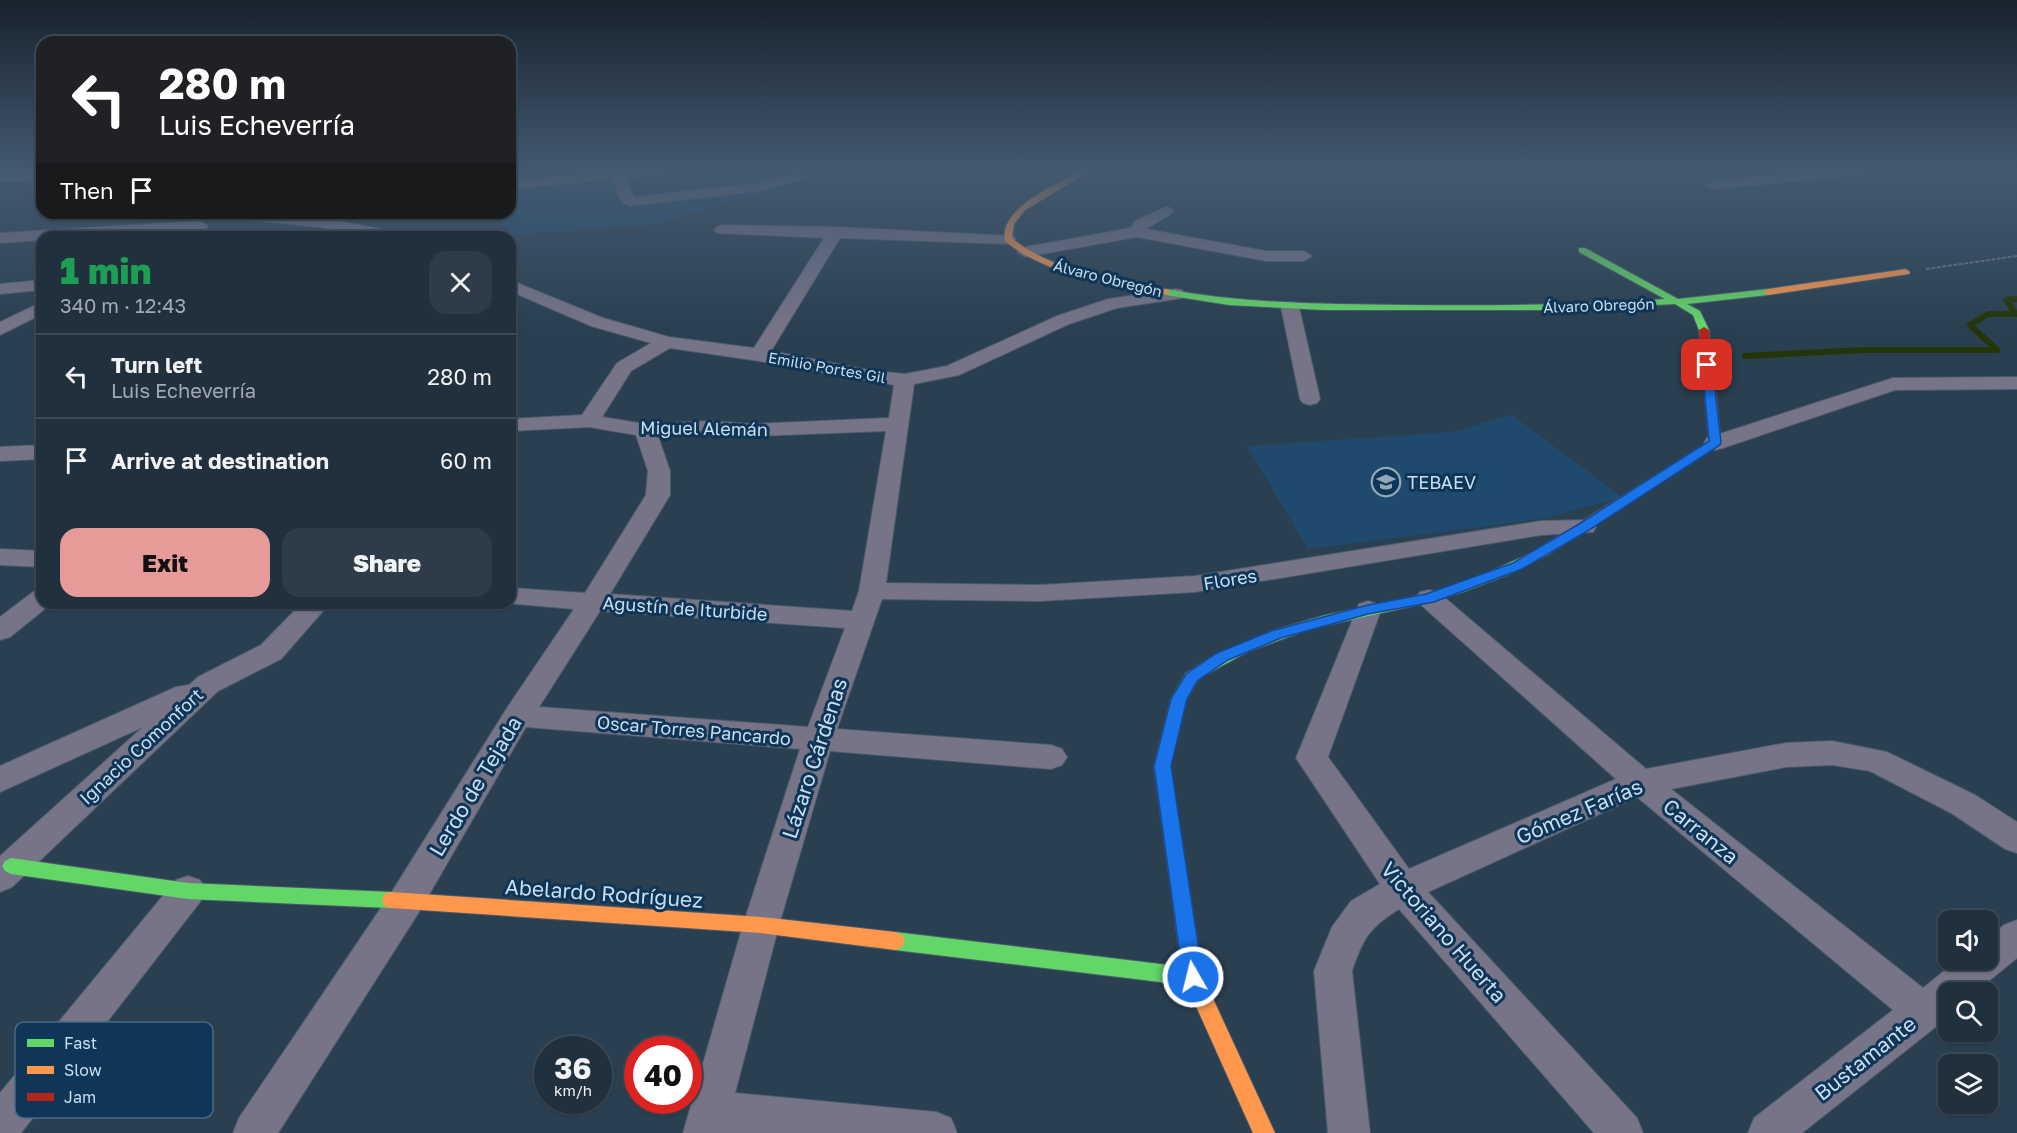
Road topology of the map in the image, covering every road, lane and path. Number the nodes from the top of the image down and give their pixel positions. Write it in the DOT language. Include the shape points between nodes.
graph roads {
  1 [pos="206,223"];
  2 [pos="317,223"];
  3 [pos="323,223"];
  4 [pos="1011,223"];
  5 [pos="1142,223"];
  6 [pos="200,226"];
  7 [pos="722,230"];
  8 [pos="117,231"];
  9 [pos="190,231"];
  10 [pos="303,231"];
  11 [pos="365,231"];
  12 [pos="836,232"];
  13 [pos="1137,232"];
  14 [pos="36,236"];
  15 [pos="0,238"];
  16 [pos="1008,239"];
  17 [pos="1582,250"];
  18 [pos="1025,252"];
  19 [pos="1304,256"];
  20 [pos="2017,256"];
  21 [pos="1906,272"];
  22 [pos="36,286"];
  23 [pos="516,288"];
  24 [pos="0,289"];
  25 [pos="1176,294"];
  26 [pos="1676,302"];
  27 [pos="1290,307"];
  28 [pos="36,310"];
  29 [pos="0,329"];
  30 [pos="668,342"];
  31 [pos="759,355"];
  32 [pos="905,380"];
  33 [pos="2017,383"];
  34 [pos="1310,399"];
  35 [pos="590,422"];
  36 [pos="516,424"];
  37 [pos="898,424"];
  38 [pos="645,430"];
  39 [pos="1715,442"];
  40 [pos="36,452"];
  41 [pos="0,454"];
  42 [pos="1584,527"];
  43 [pos="0,557"];
  44 [pos="36,559"];
  45 [pos="872,591"];
  46 [pos="516,596"];
  47 [pos="1429,598"];
  48 [pos="592,602"];
  49 [pos="36,603"];
  50 [pos="311,609"];
  51 [pos="1368,610"];
  52 [pos="860,620"];
  53 [pos="0,631"];
  54 [pos="208,684"];
  55 [pos="518,716"];
  56 [pos="818,740"];
  57 [pos="1051,757"];
  58 [pos="0,780"];
  59 [pos="1640,782"];
  60 [pos="2017,839"];
  61 [pos="5,871"];
  62 [pos="1401,888"];
  63 [pos="189,891"];
  64 [pos="406,901"];
  65 [pos="761,925"];
  66 [pos="2017,936"];
  67 [pos="1193,977"];
  68 [pos="1924,1012"];
  69 [pos="84,1022"];
  70 [pos="15,1107"];
  71 [pos="706,1123"];
  72 [pos="0,1126"];
  73 [pos="254,1133"];
  74 [pos="936,1133"];
  75 [pos="1264,1133"];
  76 [pos="1349,1133"];
  77 [pos="1622,1133"];
  78 [pos="1769,1133"];
  1 -- 6 [label="street"];
  2 -- 10 [label="street"];
  3 -- 11 [label="street"];
  4 -- 16 [label="street"];
  5 -- 13 [label="street"];
  6 -- 8 [label="street"];
  6 -- 9 [label="street"];
  7 -- 12 [label="street"];
  12 -- 16 [label="street"];
  12 -- 31 [label="street"];
  13 -- 18 [label="street"];
  13 -- 19 [label="street" via="1266,256"];
  14 -- 15 [label="street"];
  16 -- 18 [label="street, Álvaro Obregón"];
  17 -- 26 [label="street"];
  18 -- 25 [label="street, Álvaro Obregón" via="1053,265"];
  20 -- 21 [label="path"];
  21 -- 26 [label="street, Álvaro Obregón"];
  22 -- 24 [label="street"];
  23 -- 30 [label="street, Emilio Portes Gil" via="597,322"];
  25 -- 27 [label="street, Álvaro Obregón"];
  25 -- 32 [label="street, Emilio Portes Gil" via="1114,303 1063,320 952,371"];
  26 -- 27 [label="street, Álvaro Obregón" via="1520,308"];
  26 -- 39 [label="street" via="1697,313 1703,324"];
  27 -- 34 [label="street"];
  28 -- 29 [label="street"];
  30 -- 31 [label="street, Emilio Portes Gil"];
  30 -- 35 [label="street" via="624,367"];
  31 -- 32 [label="street, Emilio Portes Gil"];
  32 -- 37 [label="street, Lázaro Cárdenas"];
  33 -- 39 [label="street" via="1893,384"];
  35 -- 36 [label="street, Miguel Alemán"];
  35 -- 38 [label="street, Miguel Alemán"];
  37 -- 38 [label="street, Miguel Alemán"];
  37 -- 45 [label="street, Lázaro Cárdenas"];
  38 -- 48 [label="street, Lerdo de Tejada" via="659,471 658,495"];
  39 -- 42 [label="street"];
  40 -- 41 [label="street"];
  42 -- 45 [label="street, Flores" via="1541,528 1195,584 1040,593"];
  42 -- 47 [label="street" via="1518,566"];
  43 -- 44 [label="street"];
  45 -- 52 [label="street, Lázaro Cárdenas"];
  46 -- 48 [label="street, Agustín de Iturbide"];
  47 -- 51 [label="street"];
  47 -- 59 [label="street, Carranza"];
  48 -- 52 [label="street, Agustín de Iturbide"];
  48 -- 55 [label="street, Lerdo de Tejada"];
  49 -- 53 [label="street"];
  50 -- 54 [label="street, Ignacio Comonfort" via="272,652"];
  51 -- 62 [label="street, Victoriano Huerta" via="1312,758"];
  51 -- 67 [label="street" via="1276,634 1223,657 1191,677 1179,699 1162,766"];
  52 -- 56 [label="street, Lázaro Cárdenas"];
  54 -- 58 [label="street"];
  54 -- 61 [label="street, Ignacio Comonfort"];
  55 -- 56 [label="street, Oscar Torres Pancardo"];
  55 -- 64 [label="street, Lerdo de Tejada"];
  56 -- 57 [label="street, Oscar Torres Pancardo"];
  56 -- 65 [label="street, Lázaro Cárdenas"];
  59 -- 60 [label="street, Gómez Farías" via="1786,755 1832,753 1876,760 1963,804"];
  59 -- 62 [label="street, Gómez Farías"];
  59 -- 68 [label="street, Carranza"];
  61 -- 63 [label="street, Abelardo Rodríguez"];
  62 -- 76 [label="street, Gómez Farías" via="1364,912 1345,938 1333,971"];
  62 -- 77 [label="street, Victoriano Huerta"];
  63 -- 64 [label="street, Abelardo Rodríguez"];
  63 -- 69 [label="street"];
  64 -- 65 [label="street, Abelardo Rodríguez"];
  64 -- 73 [label="street, Lerdo de Tejada"];
  65 -- 67 [label="street, Abelardo Rodríguez"];
  65 -- 71 [label="street, Lázaro Cárdenas"];
  66 -- 68 [label="street, Bustamante"];
  67 -- 75 [label="street"];
  68 -- 78 [label="street, Bustamante"];
  70 -- 72 [label="street"];
  71 -- 74 [label="street"];
}
